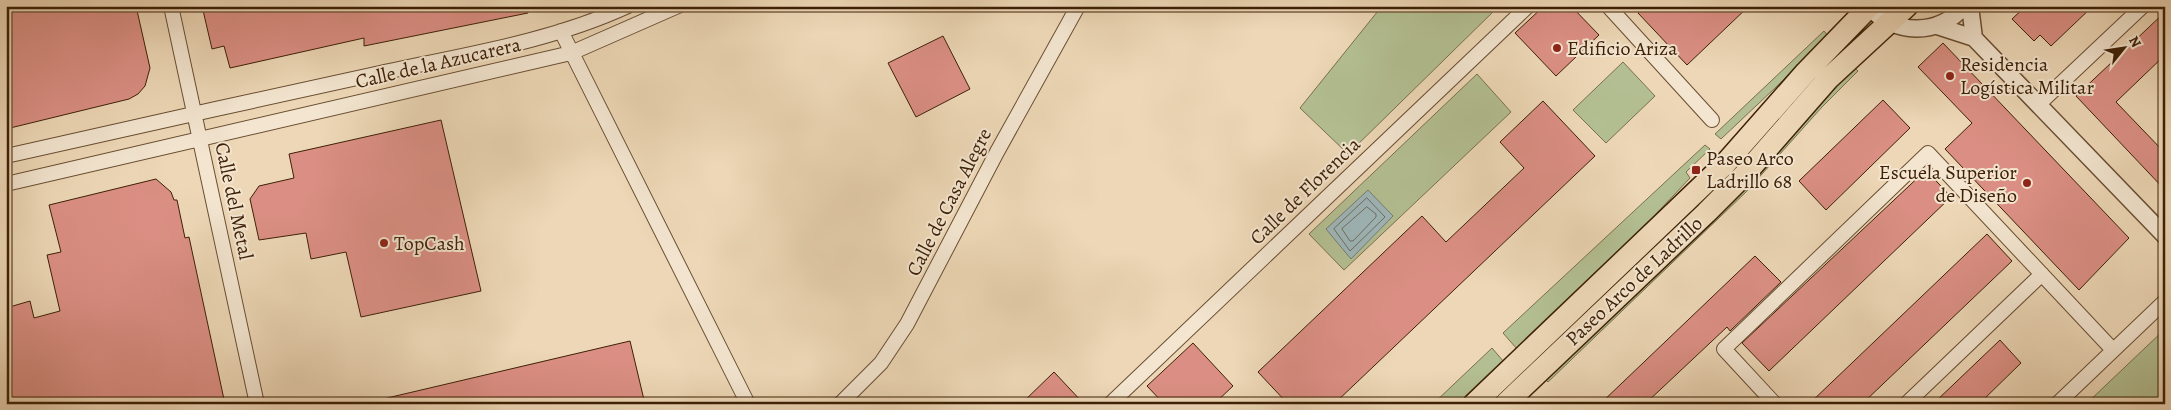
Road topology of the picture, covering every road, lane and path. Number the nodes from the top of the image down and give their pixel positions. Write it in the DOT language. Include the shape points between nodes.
graph roads {
  1 [pos="170,6"];
  2 [pos="628,6"];
  3 [pos="678,6"];
  4 [pos="1078,6"];
  5 [pos="1528,6"];
  6 [pos="1608,6"];
  7 [pos="1907,6"];
  8 [pos="1964,6"];
  9 [pos="1970,6"];
  10 [pos="2143,6"];
  11 [pos="1869,7"];
  12 [pos="1890,24"];
  13 [pos="1937,26"];
  14 [pos="561,31"];
  15 [pos="1974,38"];
  16 [pos="571,53"];
  17 [pos="2038,105"];
  18 [pos="195,113"];
  19 [pos="1712,120"];
  20 [pos="201,139"];
  21 [pos="6,156"];
  22 [pos="6,184"];
  23 [pos="2165,236"];
  24 [pos="2042,274"];
  25 [pos="2165,301"];
  26 [pos="2113,350"];
  27 [pos="1117,402"];
  28 [pos="257,404"];
  29 [pos="748,404"];
  30 [pos="840,404"];
  31 [pos="1474,404"];
  32 [pos="1505,404"];
  33 [pos="1775,404"];
  34 [pos="1906,404"];
  35 [pos="2057,404"];
  1 -- 18 [label="street, Calle del Metal"];
  2 -- 14 [label="street, Calle de la Azucarera"];
  3 -- 16 [label="street, Calle de la Azucarera"];
  4 -- 30 [label="street, Calle de Casa Alegre" via="902,332 872,374"];
  5 -- 27 [label="street, Calle de Florencia"];
  6 -- 19 [label="street"];
  7 -- 12 [label="main road, Paseo Arco de Ladrillo"];
  8 -- 13 [label="street" via="1954,17"];
  9 -- 15 [label="street"];
  10 -- 17 [label="street"];
  11 -- 12 [label="street"];
  11 -- 31 [label="main road, Paseo Arco de Ladrillo" via="1724,165"];
  12 -- 13 [label="street" via="1917,30"];
  12 -- 32 [label="main road, Paseo Arco de Ladrillo" via="1828,79 1745,174 1706,213"];
  13 -- 15 [label="street"];
  14 -- 16 [label="street"];
  14 -- 18 [label="street, Calle de la Azucarera" via="515,44"];
  15 -- 17 [label="street"];
  16 -- 20 [label="street, Calle de la Azucarera"];
  16 -- 29 [label="street"];
  17 -- 23 [label="street"];
  18 -- 20 [label="street, Calle del Metal"];
  18 -- 21 [label="street, Calle de la Azucarera"];
  20 -- 22 [label="street, Calle de la Azucarera"];
  20 -- 28 [label="street, Calle del Metal"];
  24 -- 26 [label="street"];
  24 -- 33 [label="street" via="1928,153 1724,349"];
  24 -- 34 [label="street"];
  25 -- 26 [label="street"];
  26 -- 35 [label="street"];
}
